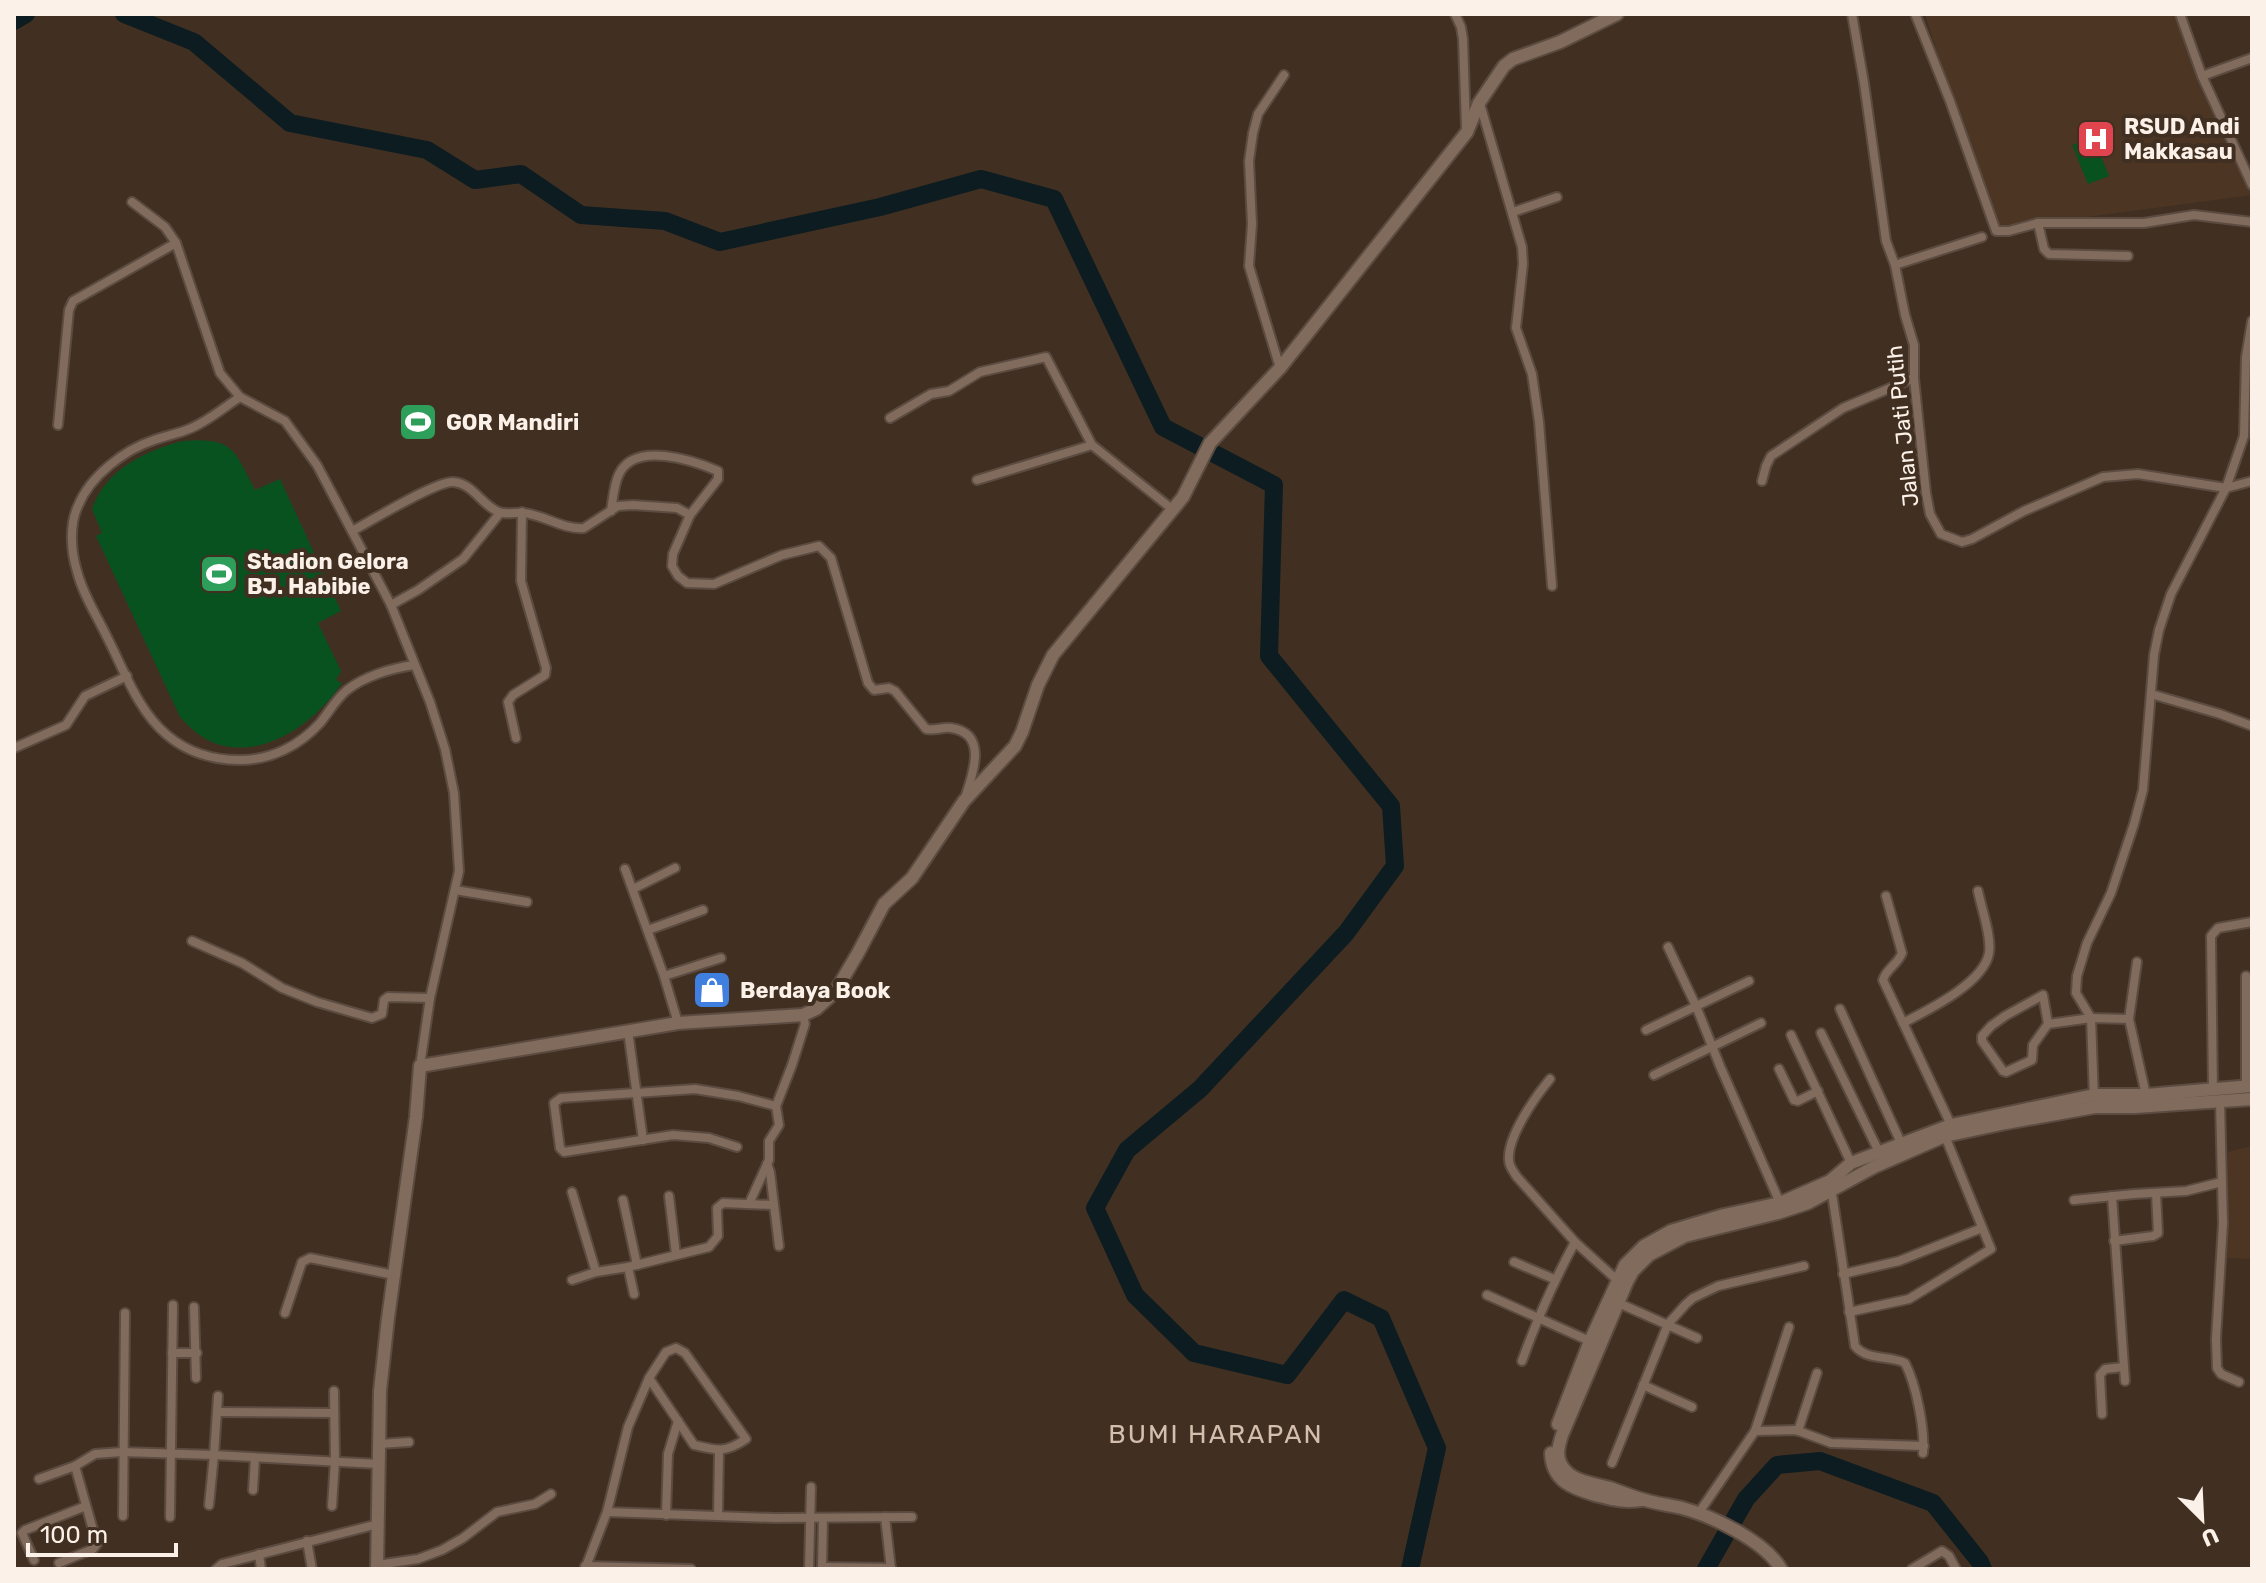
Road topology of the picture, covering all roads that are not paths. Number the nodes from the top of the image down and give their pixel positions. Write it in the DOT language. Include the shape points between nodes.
graph roads {
  1 [pos="1455,14"];
  2 [pos="1617,14"];
  3 [pos="1852,14"];
  4 [pos="2180,14"];
  5 [pos="1916,16"];
  6 [pos="2252,58"];
  7 [pos="1284,75"];
  8 [pos="2202,76"];
  9 [pos="1479,103"];
  10 [pos="1467,132"];
  11 [pos="2252,185"];
  12 [pos="1557,197"];
  13 [pos="132,202"];
  14 [pos="1513,212"];
  15 [pos="2252,222"];
  16 [pos="2038,223"];
  17 [pos="1982,237"];
  18 [pos="176,243"];
  19 [pos="2128,256"];
  20 [pos="1895,265"];
  21 [pos="2252,321"];
  22 [pos="1280,368"];
  23 [pos="2249,368"];
  24 [pos="1914,378"];
  25 [pos="240,397"];
  26 [pos="890,418"];
  27 [pos="58,425"];
  28 [pos="1092,445"];
  29 [pos="977,480"];
  30 [pos="1762,481"];
  31 [pos="2252,481"];
  32 [pos="2226,488"];
  33 [pos="1172,509"];
  34 [pos="611,511"];
  35 [pos="522,512"];
  36 [pos="500,513"];
  37 [pos="690,515"];
  38 [pos="352,531"];
  39 [pos="1552,586"];
  40 [pos="391,605"];
  41 [pos="414,665"];
  42 [pos="127,676"];
  43 [pos="2151,694"];
  44 [pos="2252,726"];
  45 [pos="516,738"];
  46 [pos="14,748"];
  47 [pos="964,801"];
  48 [pos="675,868"];
  49 [pos="625,869"];
  50 [pos="633,889"];
  51 [pos="455,890"];
  52 [pos="1978,891"];
  53 [pos="1886,896"];
  54 [pos="527,902"];
  55 [pos="703,910"];
  56 [pos="2252,922"];
  57 [pos="648,930"];
  58 [pos="192,941"];
  59 [pos="1668,947"];
  60 [pos="721,958"];
  61 [pos="2137,962"];
  62 [pos="664,976"];
  63 [pos="2246,976"];
  64 [pos="1749,981"];
  65 [pos="430,998"];
  66 [pos="1696,1006"];
  67 [pos="1840,1009"];
  68 [pos="803,1015"];
  69 [pos="2091,1018"];
  70 [pos="2129,1019"];
  71 [pos="678,1023"];
  72 [pos="1761,1023"];
  73 [pos="1903,1023"];
  74 [pos="2048,1024"];
  75 [pos="1646,1030"];
  76 [pos="628,1031"];
  77 [pos="1821,1033"];
  78 [pos="1791,1035"];
  79 [pos="1712,1047"];
  80 [pos="420,1066"];
  81 [pos="1779,1069"];
  82 [pos="1654,1075"];
  83 [pos="1550,1079"];
  84 [pos="1818,1091"];
  85 [pos="2250,1091"];
  86 [pos="636,1093"];
  87 [pos="2146,1095"];
  88 [pos="2216,1096"];
  89 [pos="2095,1101"];
  90 [pos="776,1106"];
  91 [pos="1948,1131"];
  92 [pos="643,1140"];
  93 [pos="1901,1143"];
  94 [pos="737,1147"];
  95 [pos="1879,1152"];
  96 [pos="1851,1163"];
  97 [pos="767,1164"];
  98 [pos="2222,1182"];
  99 [pos="1831,1186"];
  100 [pos="572,1192"];
  101 [pos="2156,1193"];
  102 [pos="669,1196"];
  103 [pos="2112,1196"];
  104 [pos="623,1200"];
  105 [pos="2074,1200"];
  106 [pos="1780,1203"];
  107 [pos="749,1204"];
  108 [pos="773,1205"];
  109 [pos="1982,1228"];
  110 [pos="1684,1231"];
  111 [pos="2114,1241"];
  112 [pos="1575,1242"];
  113 [pos="779,1246"];
  114 [pos="676,1255"];
  115 [pos="1514,1262"];
  116 [pos="633,1266"];
  117 [pos="1804,1266"];
  118 [pos="596,1272"];
  119 [pos="1843,1274"];
  120 [pos="394,1275"];
  121 [pos="1554,1279"];
  122 [pos="572,1280"];
  123 [pos="1617,1280"];
  124 [pos="634,1294"];
  125 [pos="1487,1295"];
  126 [pos="1614,1301"];
  127 [pos="173,1305"];
  128 [pos="194,1307"];
  129 [pos="1849,1312"];
  130 [pos="125,1313"];
  131 [pos="285,1313"];
  132 [pos="1537,1318"];
  133 [pos="1668,1324"];
  134 [pos="1789,1327"];
  135 [pos="1697,1338"];
  136 [pos="1595,1343"];
  137 [pos="172,1353"];
  138 [pos="197,1353"];
  139 [pos="1522,1361"];
  140 [pos="2124,1367"];
  141 [pos="1817,1373"];
  142 [pos="196,1378"];
  143 [pos="649,1378"];
  144 [pos="2125,1381"];
  145 [pos="2239,1382"];
  146 [pos="1643,1385"];
  147 [pos="334,1391"];
  148 [pos="218,1396"];
  149 [pos="1692,1407"];
  150 [pos="217,1412"];
  151 [pos="333,1413"];
  152 [pos="2102,1414"];
  153 [pos="678,1421"];
  154 [pos="1755,1431"];
  155 [pos="1798,1431"];
  156 [pos="409,1442"];
  157 [pos="379,1444"];
  158 [pos="719,1451"];
  159 [pos="122,1452"];
  160 [pos="170,1453"];
  161 [pos="214,1455"];
  162 [pos="255,1458"];
  163 [pos="335,1461"];
  164 [pos="1612,1463"];
  165 [pos="378,1464"];
  166 [pos="75,1466"];
  167 [pos="39,1479"];
  168 [pos="811,1487"];
  169 [pos="253,1490"];
  170 [pos="551,1494"];
  171 [pos="209,1505"];
  172 [pos="86,1506"];
  173 [pos="332,1506"];
  174 [pos="607,1512"];
  175 [pos="1698,1514"];
  176 [pos="666,1515"];
  177 [pos="123,1516"];
  178 [pos="718,1516"];
  179 [pos="170,1517"];
  180 [pos="885,1517"];
  181 [pos="912,1517"];
  182 [pos="811,1518"];
  183 [pos="823,1518"];
  184 [pos="378,1524"];
  185 [pos="307,1541"];
  186 [pos="259,1554"];
  187 [pos="34,1560"];
  188 [pos="59,1563"];
  189 [pos="377,1567"];
  190 [pos="585,1568"];
  191 [pos="822,1568"];
  192 [pos="216,1569"];
  193 [pos="261,1569"];
  194 [pos="312,1569"];
  195 [pos="691,1569"];
  196 [pos="809,1569"];
  197 [pos="891,1569"];
  198 [pos="1781,1569"];
  199 [pos="1912,1569"];
  200 [pos="1956,1569"];
  1 -- 10 [label="street" via="1463,39"];
  2 -- 9 [label="street" via="1513,59"];
  3 -- 20 [label="street, Jalan Jati Putih" via="1886,241"];
  4 -- 8 [label="street"];
  5 -- 16 [label="street" via="1996,231"];
  6 -- 8 [label="street"];
  7 -- 22 [label="street" via="1258,114 1249,161 1249,266"];
  8 -- 11 [label="street"];
  9 -- 10 [label="street"];
  9 -- 14 [label="street"];
  10 -- 22 [label="street"];
  12 -- 14 [label="street"];
  13 -- 18 [label="street" via="165,227"];
  14 -- 39 [label="street" via="1523,256 1516,328 1532,374"];
  15 -- 16 [label="street" via="2194,215 2144,223"];
  16 -- 19 [label="street" via="2049,254"];
  17 -- 20 [label="street"];
  18 -- 25 [label="street" via="220,373"];
  18 -- 27 [label="street" via="73,301"];
  20 -- 24 [label="street, Jalan Jati Putih" via="1914,345"];
  21 -- 23 [label="street"];
  22 -- 33 [label="street" via="1210,443"];
  23 -- 32 [label="street" via="2244,436"];
  24 -- 30 [label="street" via="1843,408 1771,456"];
  24 -- 32 [label="street, Jalan Jati Putih" via="1930,514 1941,534 1951,539 1972,539 2103,477 2138,474"];
  25 -- 38 [label="street" via="293,430"];
  25 -- 42 [label="street" via="203,422 151,440 114,461 78,505 73,525 77,570"];
  26 -- 28 [label="street" via="980,372 1046,357"];
  28 -- 29 [label="street"];
  28 -- 33 [label="street"];
  31 -- 32 [label="street"];
  32 -- 43 [label="street" via="2171,594 2156,643"];
  33 -- 47 [label="street" via="1059,646 1045,666 1015,746"];
  34 -- 35 [label="street" via="578,529"];
  34 -- 37 [label="street" via="633,505 677,508"];
  34 -- 37 [label="street" via="621,471 637,457 650,455 718,471 718,479"];
  35 -- 36 [label="street"];
  35 -- 45 [label="street" via="521,581 546,668 545,675 508,702"];
  36 -- 38 [label="street" via="465,485 452,482"];
  36 -- 40 [label="street" via="463,559"];
  37 -- 47 [label="street" via="672,566 687,583 714,584 782,555 819,546 825,551 868,683 874,690 895,691 926,729 956,729 974,742 974,772"];
  38 -- 40 [label="street"];
  40 -- 41 [label="street"];
  41 -- 42 [label="street" via="355,684 318,725 282,752 241,760 181,746 151,718"];
  41 -- 51 [label="street" via="441,737 454,793 459,856"];
  42 -- 46 [label="street" via="85,696 66,725"];
  43 -- 44 [label="street"];
  43 -- 69 [label="street" via="2137,813 2077,976 2076,993"];
  47 -- 68 [label="street" via="912,878 884,904 835,992"];
  48 -- 50 [label="street"];
  49 -- 50 [label="street"];
  50 -- 57 [label="street"];
  51 -- 54 [label="street"];
  51 -- 65 [label="street"];
  52 -- 73 [label="street" via="1989,953 1982,967 1960,990"];
  53 -- 73 [label="street" via="1902,953 1883,980"];
  55 -- 57 [label="street"];
  56 -- 88 [label="street" via="2218,928 2211,936"];
  57 -- 62 [label="street"];
  58 -- 65 [label="street" via="282,988 372,1018 382,1014 388,997"];
  59 -- 66 [label="street"];
  60 -- 62 [label="street"];
  61 -- 70 [label="street"];
  62 -- 71 [label="street"];
  63 -- 85 [label="street"];
  64 -- 66 [label="street"];
  65 -- 80 [label="street"];
  66 -- 75 [label="street"];
  66 -- 79 [label="street"];
  67 -- 93 [label="street"];
  68 -- 71 [label="street"];
  68 -- 90 [label="street" via="805,1024"];
  69 -- 70 [label="street"];
  69 -- 74 [label="street"];
  69 -- 89 [label="street"];
  70 -- 87 [label="street"];
  71 -- 76 [label="street"];
  72 -- 79 [label="street"];
  73 -- 91 [label="street"];
  74 -- 74 [label="street" via="2043,995 1991,1026 1982,1041 2008,1072 2032,1060 2033,1045"];
  76 -- 80 [label="street"];
  76 -- 86 [label="street"];
  77 -- 95 [label="street"];
  78 -- 84 [label="street"];
  79 -- 82 [label="street"];
  79 -- 106 [label="street"];
  80 -- 120 [label="street"];
  81 -- 84 [label="street" via="1794,1100"];
  83 -- 112 [label="street" via="1525,1114 1509,1161"];
  84 -- 96 [label="street"];
  85 -- 88 [label="street"];
  86 -- 90 [label="street" via="695,1089"];
  86 -- 92 [label="street"];
  86 -- 92 [label="street" via="557,1100 560,1148 564,1152"];
  87 -- 88 [label="street"];
  87 -- 89 [label="street"];
  88 -- 89 [label="street" via="2120,1108"];
  88 -- 98 [label="street"];
  89 -- 91 [label="street"];
  90 -- 97 [label="street" via="779,1125 769,1141"];
  91 -- 93 [label="street"];
  91 -- 99 [label="street"];
  91 -- 109 [label="street"];
  92 -- 94 [label="street" via="673,1135"];
  93 -- 95 [label="street"];
  95 -- 96 [label="street"];
  96 -- 99 [label="street"];
  97 -- 107 [label="street"];
  97 -- 108 [label="street"];
  98 -- 101 [label="street"];
  98 -- 145 [label="street" via="2217,1368"];
  99 -- 106 [label="street"];
  99 -- 110 [label="street" via="1778,1213"];
  99 -- 119 [label="street"];
  100 -- 118 [label="street"];
  101 -- 103 [label="street"];
  101 -- 111 [label="street" via="2156,1236"];
  102 -- 114 [label="street"];
  103 -- 105 [label="street"];
  103 -- 111 [label="street"];
  104 -- 116 [label="street"];
  106 -- 110 [label="street"];
  107 -- 108 [label="street"];
  107 -- 114 [label="street" via="719,1205 714,1242"];
  108 -- 113 [label="street"];
  109 -- 119 [label="street" via="1899,1261"];
  109 -- 129 [label="street" via="1991,1249 1909,1299"];
  110 -- 123 [label="street" via="1644,1246"];
  110 -- 126 [label="street" via="1641,1261"];
  111 -- 140 [label="street"];
  112 -- 121 [label="street"];
  112 -- 123 [label="street"];
  114 -- 116 [label="street"];
  115 -- 121 [label="street"];
  116 -- 118 [label="street"];
  116 -- 124 [label="street"];
  117 -- 133 [label="street" via="1718,1286 1693,1298"];
  118 -- 122 [label="street"];
  119 -- 129 [label="street"];
  120 -- 131 [label="street" via="306,1259"];
  120 -- 157 [label="street"];
  121 -- 132 [label="street"];
  123 -- 126 [label="street"];
  125 -- 132 [label="street"];
  126 -- 133 [label="street"];
  126 -- 136 [label="street"];
  127 -- 137 [label="street"];
  128 -- 138 [label="street"];
  129 -- 155 [label="street" via="1858,1350 1899,1360 1908,1368 1924,1449 1831,1443"];
  130 -- 159 [label="street"];
  132 -- 136 [label="street"];
  132 -- 139 [label="street"];
  133 -- 135 [label="street"];
  133 -- 146 [label="street"];
  134 -- 154 [label="street"];
  136 -- 175 [label="street" via="1555,1458 1576,1478"];
  137 -- 138 [label="street"];
  137 -- 160 [label="street"];
  138 -- 142 [label="street"];
  140 -- 144 [label="street"];
  140 -- 152 [label="street" via="2105,1369 2100,1375"];
  141 -- 155 [label="street"];
  143 -- 153 [label="street"];
  143 -- 158 [label="street" via="666,1352 676,1348 685,1353 746,1439"];
  143 -- 174 [label="street" via="628,1427"];
  146 -- 149 [label="street"];
  146 -- 164 [label="street"];
  147 -- 151 [label="street"];
  148 -- 150 [label="street"];
  150 -- 151 [label="street"];
  150 -- 161 [label="street"];
  151 -- 163 [label="street"];
  153 -- 158 [label="street" via="694,1445"];
  153 -- 176 [label="street" via="668,1454"];
  154 -- 155 [label="street"];
  154 -- 175 [label="street"];
  156 -- 157 [label="street"];
  157 -- 165 [label="street"];
  158 -- 178 [label="street"];
  159 -- 160 [label="street"];
  159 -- 166 [label="street" via="95,1454"];
  159 -- 177 [label="street"];
  160 -- 161 [label="street"];
  160 -- 179 [label="street"];
  161 -- 162 [label="street"];
  161 -- 171 [label="street"];
  162 -- 163 [label="street"];
  162 -- 169 [label="street"];
  163 -- 165 [label="street"];
  163 -- 173 [label="street"];
  165 -- 184 [label="street"];
  166 -- 167 [label="street"];
  166 -- 172 [label="street"];
  168 -- 182 [label="street"];
  170 -- 189 [label="street" via="535,1504 497,1512 442,1550"];
  172 -- 187 [label="street" via="22,1533"];
  172 -- 188 [label="street" via="96,1547"];
  174 -- 176 [label="street"];
  174 -- 190 [label="street"];
  175 -- 198 [label="street" via="1745,1538"];
  176 -- 178 [label="street"];
  178 -- 182 [label="street"];
  180 -- 181 [label="street"];
  180 -- 183 [label="street"];
  180 -- 197 [label="street"];
  182 -- 183 [label="street"];
  182 -- 196 [label="street"];
  183 -- 191 [label="street"];
  184 -- 185 [label="street"];
  184 -- 189 [label="street"];
  185 -- 186 [label="street"];
  185 -- 194 [label="street"];
  186 -- 192 [label="street"];
  186 -- 193 [label="street"];
  190 -- 195 [label="street"];
  191 -- 197 [label="street"];
  199 -- 200 [label="street" via="1942,1551"];
}
